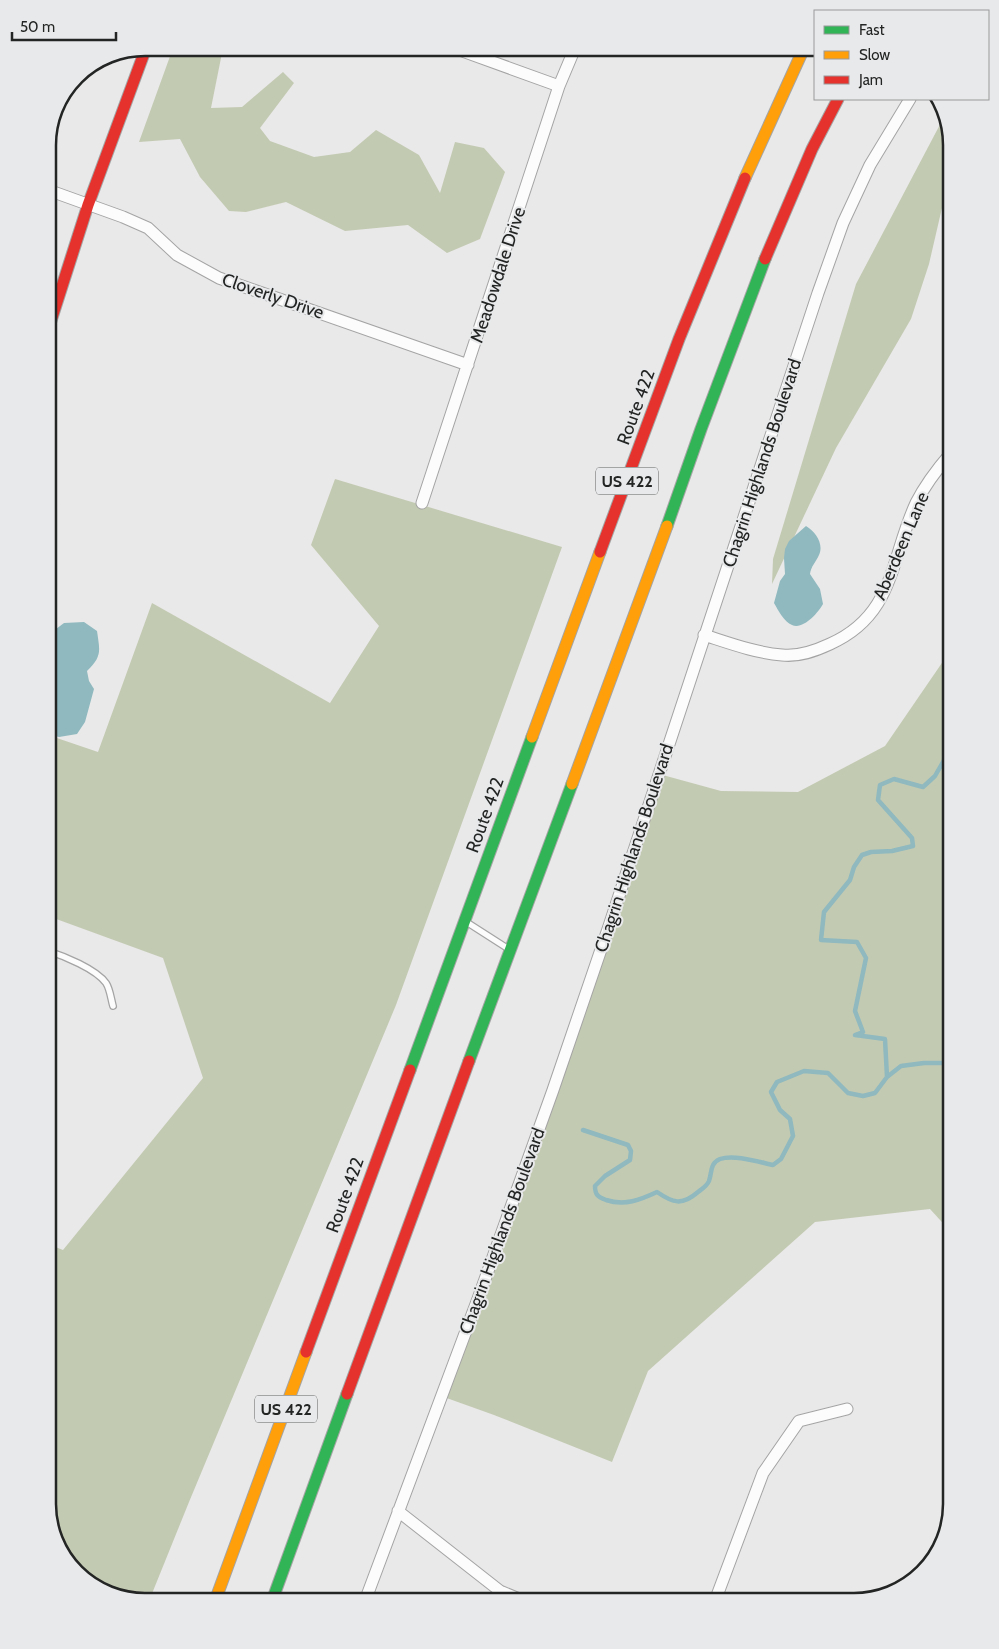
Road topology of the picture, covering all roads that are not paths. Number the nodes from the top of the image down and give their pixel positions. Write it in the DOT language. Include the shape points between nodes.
graph roads {
  1 [pos="143,56"];
  2 [pos="476,56"];
  3 [pos="572,56"];
  4 [pos="800,56"];
  5 [pos="559,86"];
  6 [pos="837,100"];
  7 [pos="909,100"];
  8 [pos="56,193"];
  9 [pos="88,205"];
  10 [pos="56,305"];
  11 [pos="468,365"];
  12 [pos="943,463"];
  13 [pos="422,503"];
  14 [pos="704,635"];
  15 [pos="465,921"];
  16 [pos="511,950"];
  17 [pos="56,954"];
  18 [pos="113,1006"];
  19 [pos="847,1409"];
  20 [pos="398,1511"];
  21 [pos="218,1593"];
  22 [pos="275,1593"];
  23 [pos="368,1593"];
  24 [pos="505,1593"];
  25 [pos="718,1593"];
  1 -- 9 [label="main road"];
  2 -- 5 [label="street"];
  3 -- 5 [label="street, Meadowdale Drive"];
  4 -- 15 [label="main road, Route 422 / US 422" via="710,259"];
  5 -- 11 [label="street, Meadowdale Drive"];
  6 -- 16 [label="main road, US 422" via="812,149 701,429"];
  7 -- 14 [label="street, Chagrin Highlands Boulevard" via="870,165 843,223"];
  8 -- 9 [label="street, Cloverly Drive"];
  9 -- 10 [label="main road"];
  9 -- 11 [label="street, Cloverly Drive" via="148,228 177,255 219,278"];
  11 -- 13 [label="street, Meadowdale Drive"];
  12 -- 14 [label="street, Aberdeen Lane" via="916,503 888,585 872,614 846,637 812,652 783,656"];
  14 -- 20 [label="street, Chagrin Highlands Boulevard" via="553,1090"];
  15 -- 16 [label="lane"];
  15 -- 21 [label="main road, Route 422 / US 422"];
  16 -- 22 [label="main road, US 422"];
  17 -- 18 [label="lane" via="101,978 107,985"];
  19 -- 25 [label="street" via="799,1421 763,1473"];
  20 -- 23 [label="street, Chagrin Highlands Boulevard"];
  20 -- 24 [label="street"];
}
